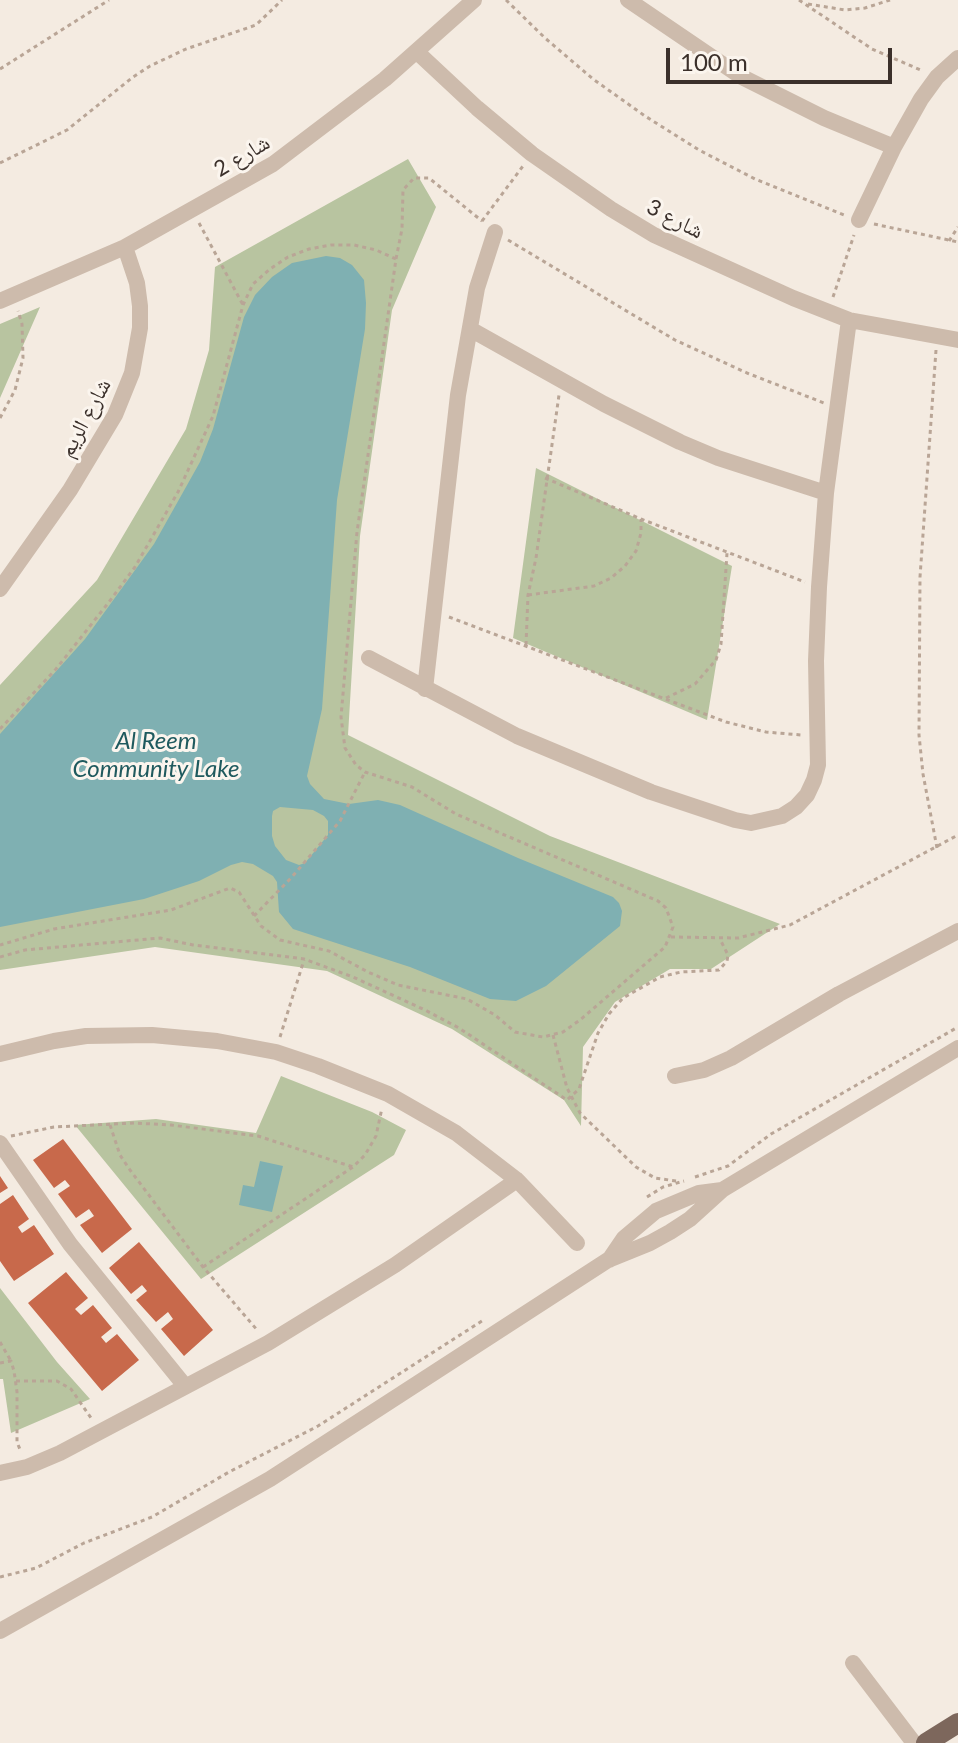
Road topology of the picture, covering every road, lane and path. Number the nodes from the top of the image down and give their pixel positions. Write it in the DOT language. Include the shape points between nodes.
graph roads {
  1 [pos="109,0"];
  2 [pos="282,0"];
  3 [pos="474,0"];
  4 [pos="506,0"];
  5 [pos="628,0"];
  6 [pos="799,0"];
  7 [pos="890,0"];
  8 [pos="804,3"];
  9 [pos="417,52"];
  10 [pos="958,58"];
  11 [pos="0,69"];
  12 [pos="937,77"];
  13 [pos="894,147"];
  14 [pos="532,154"];
  15 [pos="0,163"];
  16 [pos="192,210"];
  17 [pos="859,220"];
  18 [pos="489,227"];
  19 [pos="958,227"];
  20 [pos="949,241"];
  21 [pos="958,242"];
  22 [pos="125,247"];
  23 [pos="396,259"];
  24 [pos="7,298"];
  25 [pos="243,305"];
  26 [pos="828,312"];
  27 [pos="849,320"];
  28 [pos="470,329"];
  29 [pos="937,337"];
  30 [pos="958,340"];
  31 [pos="561,380"];
  32 [pos="839,408"];
  33 [pos="0,418"];
  34 [pos="545,478"];
  35 [pos="826,493"];
  36 [pos="641,519"];
  37 [pos="727,553"];
  38 [pos="819,587"];
  39 [pos="0,589"];
  40 [pos="528,595"];
  41 [pos="433,611"];
  42 [pos="526,645"];
  43 [pos="369,658"];
  44 [pos="425,689"];
  45 [pos="664,699"];
  46 [pos="0,729"];
  47 [pos="817,735"];
  48 [pos="365,772"];
  49 [pos="958,835"];
  50 [pos="937,848"];
  51 [pos="254,916"];
  52 [pos="958,931"];
  53 [pos="671,937"];
  54 [pos="720,939"];
  55 [pos="0,945"];
  56 [pos="0,957"];
  57 [pos="304,959"];
  58 [pos="958,1027"];
  59 [pos="553,1035"];
  60 [pos="958,1048"];
  61 [pos="276,1052"];
  62 [pos="0,1054"];
  63 [pos="675,1076"];
  64 [pos="388,1094"];
  65 [pos="571,1099"];
  66 [pos="110,1125"];
  67 [pos="0,1141"];
  68 [pos="353,1167"];
  69 [pos="517,1180"];
  70 [pos="683,1182"];
  71 [pos="722,1190"];
  72 [pos="644,1200"];
  73 [pos="577,1243"];
  74 [pos="608,1260"];
  75 [pos="203,1267"];
  76 [pos="486,1319"];
  77 [pos="0,1342"];
  78 [pos="268,1343"];
  79 [pos="11,1361"];
  80 [pos="0,1363"];
  81 [pos="16,1381"];
  82 [pos="185,1386"];
  83 [pos="100,1432"];
  84 [pos="27,1467"];
  85 [pos="0,1473"];
  86 [pos="0,1577"];
  87 [pos="0,1631"];
  88 [pos="853,1663"];
  89 [pos="958,1713"];
  90 [pos="958,1723"];
  91 [pos="932,1739"];
  92 [pos="914,1743"];
  1 -- 11 [label="path"];
  2 -- 15 [label="path" via="256,25 150,66 67,130"];
  3 -- 9 [label="street, شارع 2"];
  4 -- 17 [label="path" via="593,79 658,125 755,179"];
  5 -- 13 [label="street" via="740,76"];
  6 -- 8 [label="path"];
  7 -- 8 [label="path" via="845,10"];
  8 -- 12 [label="path" via="872,49"];
  9 -- 14 [label="street, شارع 3"];
  9 -- 16 [label="street, شارع 2" via="291,153"];
  10 -- 12 [label="street"];
  12 -- 13 [label="street"];
  13 -- 17 [label="street"];
  14 -- 18 [label="path"];
  14 -- 26 [label="street, شارع 3" via="654,235"];
  16 -- 22 [label="street, شارع 2"];
  16 -- 25 [label="path"];
  17 -- 20 [label="path"];
  17 -- 26 [label="path"];
  18 -- 23 [label="path" via="429,178 414,178 403,190"];
  18 -- 28 [label="street"];
  18 -- 32 [label="path" via="675,340"];
  19 -- 20 [label="path"];
  20 -- 21 [label="path"];
  22 -- 24 [label="street, شارع 2"];
  22 -- 39 [label="street, شارع الريم" via="140,306 132,373 115,415 70,490"];
  23 -- 25 [label="path" via="354,245 309,249 270,269 253,284"];
  23 -- 48 [label="path" via="357,532 341,717 345,748"];
  24 -- 33 [label="path" via="22,324 23,358"];
  25 -- 46 [label="path" via="213,416 178,492 109,602"];
  26 -- 27 [label="street, شارع 3"];
  27 -- 29 [label="street, شارع 3"];
  27 -- 32 [label="street"];
  28 -- 31 [label="street"];
  28 -- 41 [label="street" via="452,435"];
  29 -- 30 [label="street, شارع 3"];
  29 -- 50 [label="path" via="920,577 919,735"];
  31 -- 34 [label="path"];
  31 -- 35 [label="street" via="718,458"];
  32 -- 35 [label="street"];
  34 -- 36 [label="path"];
  34 -- 40 [label="path"];
  35 -- 38 [label="street"];
  36 -- 37 [label="path"];
  36 -- 40 [label="path" via="636,551 611,578 594,586"];
  37 -- 38 [label="path"];
  37 -- 45 [label="path" via="716,660 695,684"];
  38 -- 47 [label="street"];
  40 -- 42 [label="path"];
  41 -- 42 [label="path"];
  41 -- 44 [label="street"];
  42 -- 45 [label="path"];
  43 -- 44 [label="street"];
  44 -- 47 [label="street" via="606,775 751,823 782,816 807,795 818,765"];
  45 -- 47 [label="path" via="746,728"];
  48 -- 51 [label="path" via="340,821"];
  48 -- 53 [label="path" via="412,787 456,814 658,901 671,917"];
  49 -- 50 [label="path"];
  50 -- 54 [label="path" via="790,925"];
  51 -- 55 [label="path" via="239,892 225,888 171,910 54,929"];
  51 -- 59 [label="path" via="280,940 329,951 398,985 467,999 515,1032"];
  52 -- 63 [label="street" via="731,1058"];
  53 -- 54 [label="path"];
  53 -- 59 [label="path" via="580,1020"];
  54 -- 65 [label="path" via="728,955 719,970 660,977 623,998 598,1033"];
  56 -- 57 [label="path" via="25,950 160,938"];
  57 -- 61 [label="path"];
  57 -- 65 [label="path" via="425,1010"];
  58 -- 70 [label="path" via="771,1134 728,1166"];
  59 -- 65 [label="path"];
  60 -- 71 [label="street"];
  61 -- 62 [label="street" via="184,1036 119,1035 54,1041"];
  61 -- 64 [label="street"];
  64 -- 68 [label="path" via="376,1136"];
  64 -- 69 [label="street" via="456,1133"];
  65 -- 70 [label="path" via="636,1167 655,1178"];
  66 -- 67 [label="path" via="54,1127"];
  66 -- 68 [label="path" via="151,1123 258,1136"];
  66 -- 75 [label="path" via="120,1155"];
  67 -- 82 [label="street" via="70,1244"];
  68 -- 75 [label="path"];
  69 -- 73 [label="street"];
  69 -- 78 [label="street" via="395,1265"];
  70 -- 72 [label="path"];
  71 -- 74 [label="street" via="670,1232"];
  71 -- 74 [label="street" via="656,1211"];
  74 -- 87 [label="street" via="270,1479"];
  75 -- 78 [label="path"];
  76 -- 86 [label="path" via="318,1426 152,1517 36,1568"];
  77 -- 79 [label="path"];
  78 -- 82 [label="street"];
  79 -- 80 [label="path"];
  79 -- 81 [label="path"];
  81 -- 83 [label="path" via="57,1381 71,1389"];
  81 -- 84 [label="path" via="17,1442"];
  82 -- 83 [label="street"];
  83 -- 84 [label="street"];
  84 -- 85 [label="street"];
  88 -- 92 [label="street"];
  89 -- 91 [label="main road"];
  90 -- 91 [label="main road"];
}
